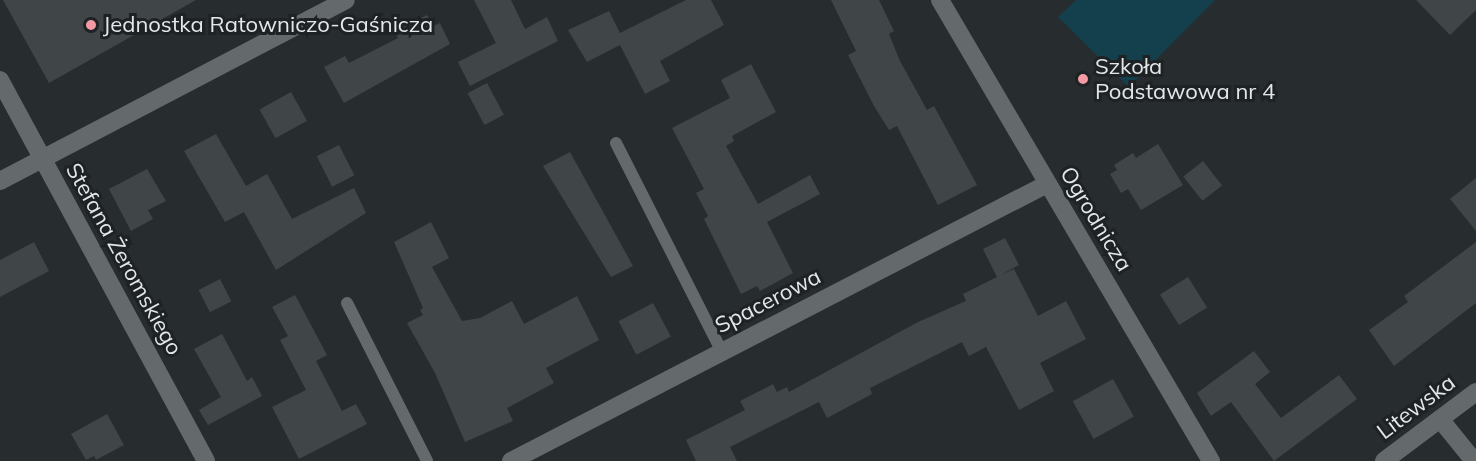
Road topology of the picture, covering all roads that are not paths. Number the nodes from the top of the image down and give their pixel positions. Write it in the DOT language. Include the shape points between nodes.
graph roads {
  1 [pos="346,0"];
  2 [pos="940,0"];
  3 [pos="0,80"];
  4 [pos="616,143"];
  5 [pos="42,159"];
  6 [pos="0,182"];
  7 [pos="1047,184"];
  8 [pos="348,303"];
  9 [pos="722,352"];
  10 [pos="1476,392"];
  11 [pos="1440,419"];
  12 [pos="207,461"];
  13 [pos="427,461"];
  14 [pos="510,461"];
  15 [pos="1211,461"];
  16 [pos="1384,461"];
  17 [pos="1474,461"];
  1 -- 5 [label="street"];
  2 -- 7 [label="street, Ogrodnicza"];
  3 -- 5 [label="street, Stefana Żeromskiego"];
  4 -- 9 [label="lane"];
  5 -- 6 [label="street"];
  5 -- 12 [label="street, Stefana Żeromskiego"];
  7 -- 9 [label="street, Spacerowa"];
  7 -- 15 [label="street, Ogrodnicza"];
  8 -- 13 [label="lane"];
  9 -- 14 [label="street, Spacerowa"];
  10 -- 11 [label="street, Litewska"];
  11 -- 16 [label="street, Litewska"];
  11 -- 17 [label="street"];
}
